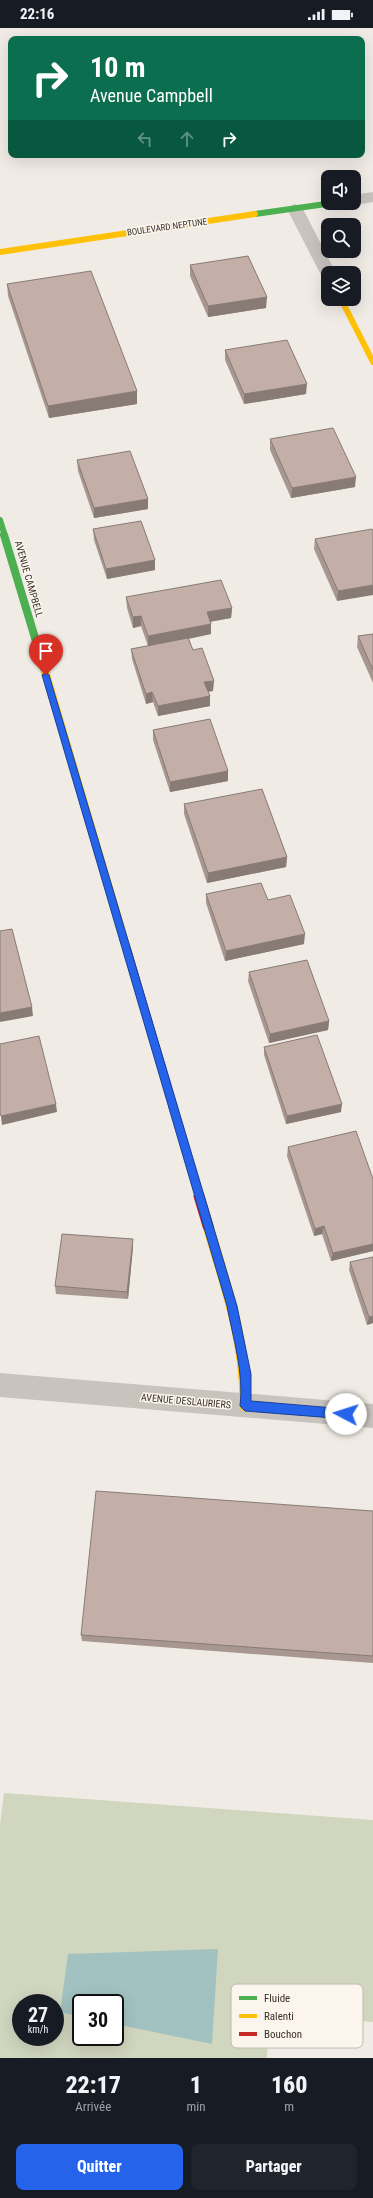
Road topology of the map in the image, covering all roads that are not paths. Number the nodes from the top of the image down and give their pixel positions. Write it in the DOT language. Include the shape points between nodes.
graph roads {
  1 [pos="373,197"];
  2 [pos="361,199"];
  3 [pos="321,205"];
  4 [pos="295,209"];
  5 [pos="0,252"];
  6 [pos="324,266"];
  7 [pos="345,306"];
  8 [pos="373,362"];
  9 [pos="0,520"];
  10 [pos="0,1385"];
  11 [pos="245,1406"];
  12 [pos="373,1416"];
  1 -- 2 [label="street"];
  3 -- 4 [label="street, BOULEVARD NEPTUNE"];
  4 -- 5 [label="street, BOULEVARD NEPTUNE"];
  4 -- 6 [label="street"];
  7 -- 8 [label="street"];
  9 -- 11 [label="street, AVENUE CAMPBELL" via="232,1306 245,1374"];
  10 -- 11 [label="street, AVENUE DESLAURIERS"];
  11 -- 12 [label="street, AVENUE DESLAURIERS"];
}
